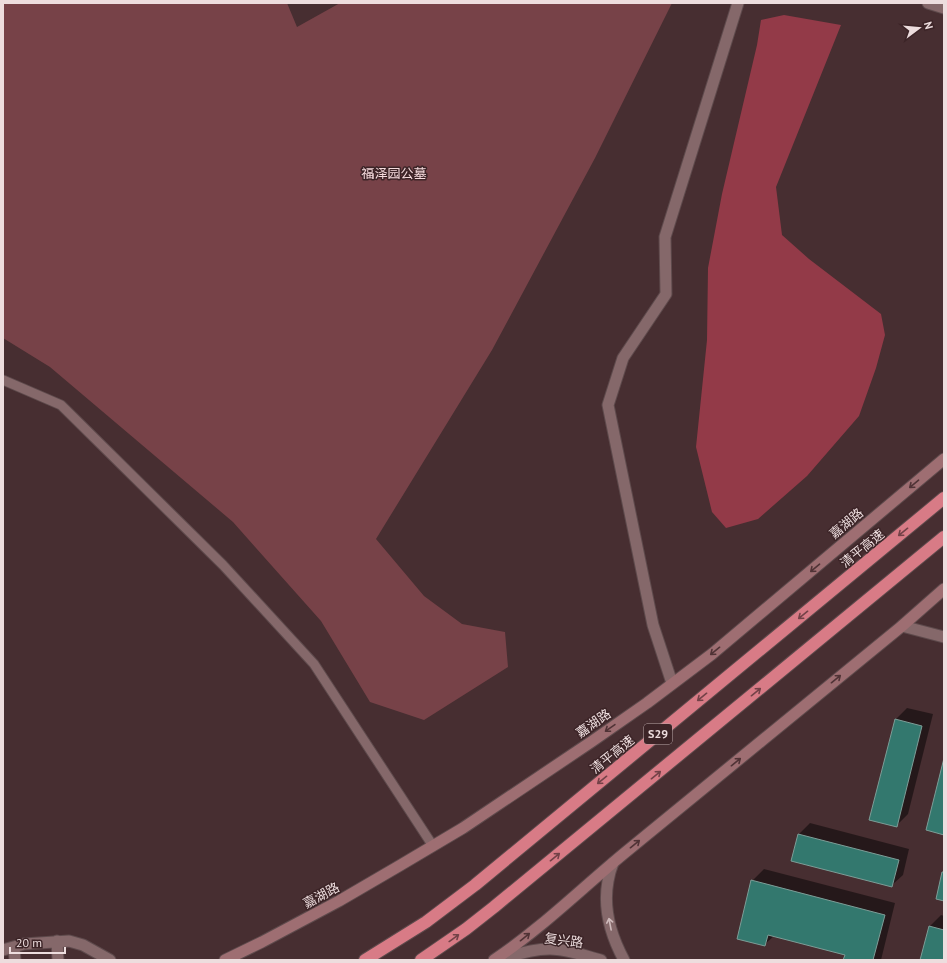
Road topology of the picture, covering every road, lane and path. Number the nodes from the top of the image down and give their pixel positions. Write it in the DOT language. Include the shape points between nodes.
graph roads {
  1 [pos="738,3"];
  2 [pos="928,3"];
  3 [pos="944,8"];
  4 [pos="3,380"];
  5 [pos="944,459"];
  6 [pos="944,498"];
  7 [pos="944,537"];
  8 [pos="944,589"];
  9 [pos="902,626"];
  10 [pos="944,637"];
  11 [pos="672,684"];
  12 [pos="433,846"];
  13 [pos="613,862"];
  14 [pos="57,941"];
  15 [pos="8,949"];
  16 [pos="15,960"];
  17 [pos="58,960"];
  18 [pos="110,960"];
  19 [pos="225,960"];
  20 [pos="365,960"];
  21 [pos="421,960"];
  22 [pos="494,960"];
  23 [pos="501,960"];
  24 [pos="601,960"];
  25 [pos="624,960"];
  1 -- 11 [label="street" via="665,237 666,294 623,358 608,405 654,625"];
  2 -- 3 [label="street"];
  4 -- 12 [label="lane" via="61,405 217,560 314,664"];
  5 -- 11 [label="main road, 嘉湖路, one-way" via="712,654"];
  6 -- 20 [label="highway, 清平高速 / S29, one-way" via="475,885 426,922"];
  21 -- 7 [label="highway, S29, one-way" via="494,907"];
  8 -- 9 [label="main road"];
  9 -- 10 [label="street"];
  13 -- 9 [label="main road, one-way"];
  11 -- 12 [label="main road, 嘉湖路, one-way" via="591,742"];
  12 -- 19 [label="main road, 嘉湖路" via="339,902"];
  22 -- 13 [label="main road, one-way" via="545,922"];
  25 -- 13 [label="street, one-way" via="611,929 608,910 606,892"];
  14 -- 15 [label="street" via="24,944"];
  14 -- 17 [label="street"];
  14 -- 18 [label="street" via="83,945"];
  15 -- 16 [label="street"];
  23 -- 24 [label="street, 复兴路" via="529,951 550,949"];
}
